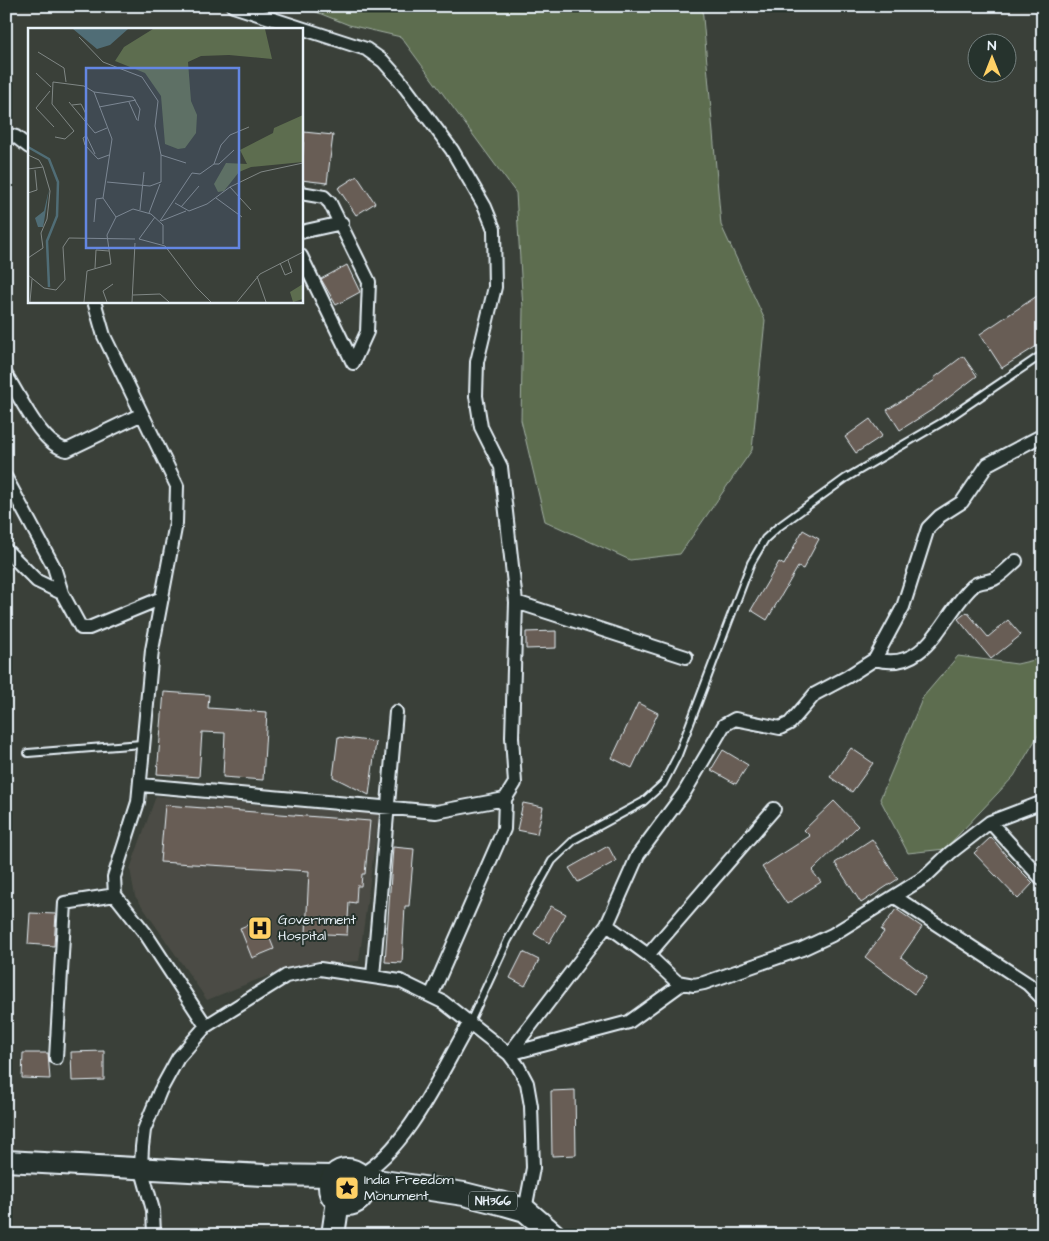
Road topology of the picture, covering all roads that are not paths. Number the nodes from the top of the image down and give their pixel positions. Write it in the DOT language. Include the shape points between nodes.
graph roads {
  1 [pos="233,6"];
  2 [pos="6,134"];
  3 [pos="28,146"];
  4 [pos="302,193"];
  5 [pos="342,223"];
  6 [pos="302,232"];
  7 [pos="302,258"];
  8 [pos="94,302"];
  9 [pos="1043,354"];
  10 [pos="6,375"];
  11 [pos="142,414"];
  12 [pos="1043,435"];
  13 [pos="6,478"];
  14 [pos="6,550"];
  15 [pos="1016,561"];
  16 [pos="62,593"];
  17 [pos="162,598"];
  18 [pos="516,602"];
  19 [pos="686,657"];
  20 [pos="876,659"];
  21 [pos="396,712"];
  22 [pos="142,744"];
  23 [pos="28,753"];
  24 [pos="141,785"];
  25 [pos="505,799"];
  26 [pos="1043,802"];
  27 [pos="388,807"];
  28 [pos="774,809"];
  29 [pos="990,822"];
  30 [pos="1043,880"];
  31 [pos="115,896"];
  32 [pos="895,897"];
  33 [pos="607,925"];
  34 [pos="648,955"];
  35 [pos="373,976"];
  36 [pos="684,983"];
  37 [pos="430,996"];
  38 [pos="1043,1000"];
  39 [pos="470,1022"];
  40 [pos="206,1026"];
  41 [pos="509,1054"];
  42 [pos="56,1058"];
  43 [pos="6,1161"];
  44 [pos="141,1168"];
  45 [pos="348,1188"];
  46 [pos="525,1210"];
  47 [pos="154,1235"];
  48 [pos="333,1235"];
  49 [pos="348,1235"];
  50 [pos="554,1235"];
  1 -- 18 [label="street" via="366,48 383,61 452,150 485,207 494,229 495,287 478,362 476,396 481,427 501,467"];
  2 -- 3 [label="street"];
  4 -- 5 [label="street" via="324,198"];
  5 -- 6 [label="street"];
  5 -- 7 [label="street" via="369,282 367,332 353,363"];
  8 -- 11 [label="street" via="104,336"];
  9 -- 39 [label="lane" via="944,421 846,478 765,539 752,563 678,755 663,784 644,802 575,839 552,860 508,940"];
  10 -- 11 [label="street" via="38,426 57,448 67,450"];
  11 -- 17 [label="street" via="177,486 176,523"];
  12 -- 20 [label="street" via="988,464 962,502 928,528 904,607"];
  13 -- 16 [label="street" via="54,567"];
  14 -- 16 [label="street" via="37,581"];
  15 -- 20 [label="street" via="995,578 974,584 936,634 912,657 904,662"];
  16 -- 17 [label="street" via="81,628 85,629"];
  17 -- 22 [label="street" via="152,650"];
  18 -- 19 [label="street"];
  18 -- 25 [label="street" via="512,737 515,783"];
  20 -- 33 [label="street" via="815,694 790,723 780,728 735,720 724,725 684,793 638,856"];
  21 -- 27 [label="street"];
  22 -- 23 [label="lane"];
  22 -- 24 [label="street"];
  24 -- 27 [label="street"];
  24 -- 31 [label="street" via="114,877"];
  25 -- 27 [label="street" via="436,812"];
  25 -- 37 [label="street" via="504,829"];
  26 -- 29 [label="street"];
  27 -- 35 [label="street"];
  28 -- 34 [label="street"];
  29 -- 30 [label="street"];
  29 -- 32 [label="street" via="925,877"];
  31 -- 40 [label="street" via="145,933"];
  31 -- 42 [label="street" via="65,903"];
  32 -- 36 [label="street" via="802,949 704,983"];
  32 -- 38 [label="street" via="1028,984"];
  33 -- 34 [label="street"];
  33 -- 41 [label="street"];
  34 -- 36 [label="street" via="677,982"];
  35 -- 37 [label="street" via="400,982"];
  35 -- 40 [label="street" via="320,969 286,976"];
  36 -- 41 [label="street" via="630,1022"];
  37 -- 39 [label="street"];
  39 -- 41 [label="street"];
  39 -- 45 [label="street" via="407,1132 387,1156"];
  40 -- 44 [label="street" via="178,1058 160,1091 144,1130"];
  41 -- 46 [label="street" via="527,1083 531,1106 533,1168"];
  43 -- 44 [label="main road"];
  44 -- 45 [label="main road" via="264,1175"];
  44 -- 47 [label="street" via="153,1210"];
  45 -- 46 [label="highway, NH366" via="423,1189 464,1194"];
  45 -- 48 [label="highway"];
  45 -- 49 [label="highway"];
  46 -- 50 [label="highway, NH366"];
}
